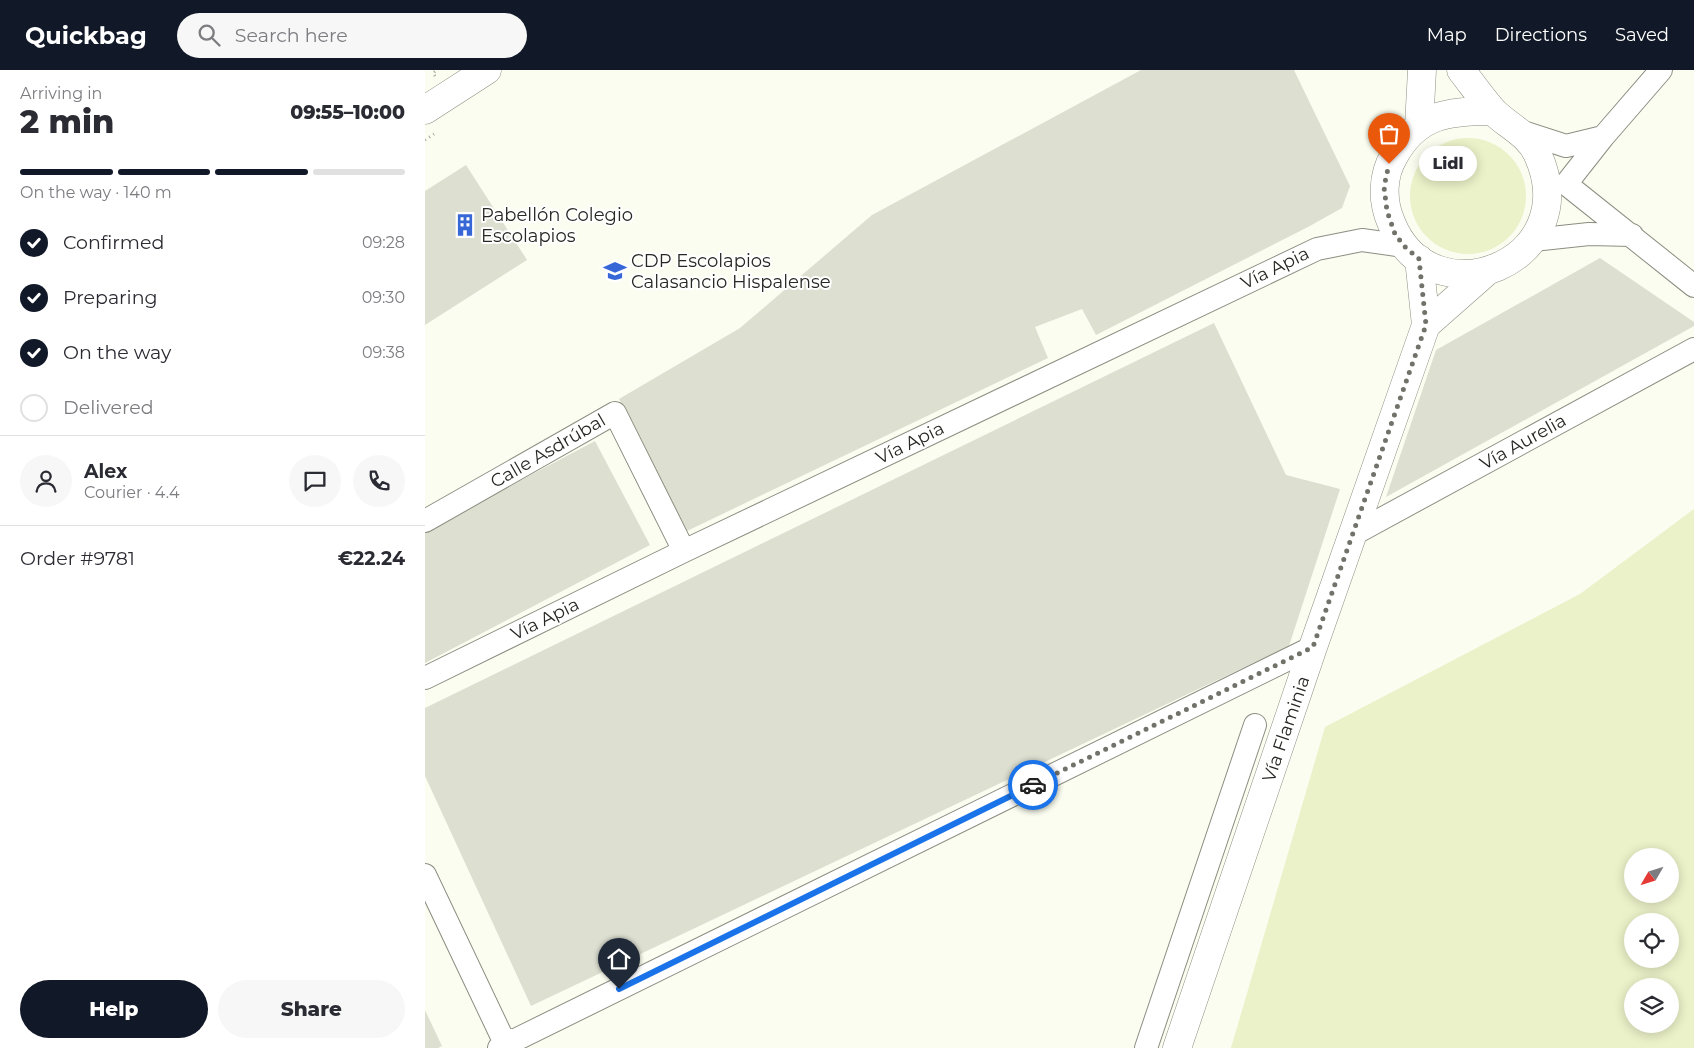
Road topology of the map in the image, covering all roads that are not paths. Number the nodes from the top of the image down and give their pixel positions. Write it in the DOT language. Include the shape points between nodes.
graph roads {
  1 [pos="487,70"];
  2 [pos="1422,70"];
  3 [pos="1461,70"];
  4 [pos="1661,70"];
  5 [pos="425,110"];
  6 [pos="1493,111"];
  7 [pos="1419,126"];
  8 [pos="1519,131"];
  9 [pos="1603,137"];
  10 [pos="1557,184"];
  11 [pos="1631,235"];
  12 [pos="1533,240"];
  13 [pos="1411,253"];
  14 [pos="1485,273"];
  15 [pos="1694,286"];
  16 [pos="1426,325"];
  17 [pos="1694,349"];
  18 [pos="425,521"];
  19 [pos="1352,535"];
  20 [pos="685,551"];
  21 [pos="1313,647"];
  22 [pos="425,678"];
  23 [pos="1255,726"];
  24 [pos="425,875"];
  25 [pos="505,1045"];
  26 [pos="1147,1048"];
  27 [pos="1177,1048"];
  1 -- 5 [label="street"];
  2 -- 7 [label="street"];
  3 -- 6 [label="street"];
  4 -- 9 [label="street"];
  6 -- 7 [label="street" via="1461,111 1439,116"];
  6 -- 8 [label="street"];
  7 -- 13 [label="street" via="1401,142 1389,164 1384,187 1387,211 1395,234"];
  8 -- 9 [label="street" via="1567,146"];
  8 -- 10 [label="street" via="1536,151 1545,174"];
  9 -- 10 [label="street"];
  10 -- 11 [label="street"];
  10 -- 12 [label="street"];
  11 -- 12 [label="street" via="1589,234"];
  11 -- 15 [label="street"];
  12 -- 14 [label="street" via="1515,258"];
  13 -- 14 [label="street" via="1433,268 1458,274"];
  13 -- 16 [label="street, Vía Flaminia"];
  13 -- 20 [label="street, Vía Apia" via="1362,240 1317,249"];
  14 -- 16 [label="street, Vía Flaminia"];
  16 -- 19 [label="street, Vía Flaminia"];
  17 -- 19 [label="street, Vía Aurelia"];
  18 -- 20 [label="street, Calle Asdrúbal" via="615,413"];
  19 -- 21 [label="street, Vía Flaminia"];
  20 -- 22 [label="street, Vía Apia"];
  21 -- 25 [label="street"];
  21 -- 27 [label="street, Vía Flaminia"];
  23 -- 26 [label="street"];
  24 -- 25 [label="street"];
}
